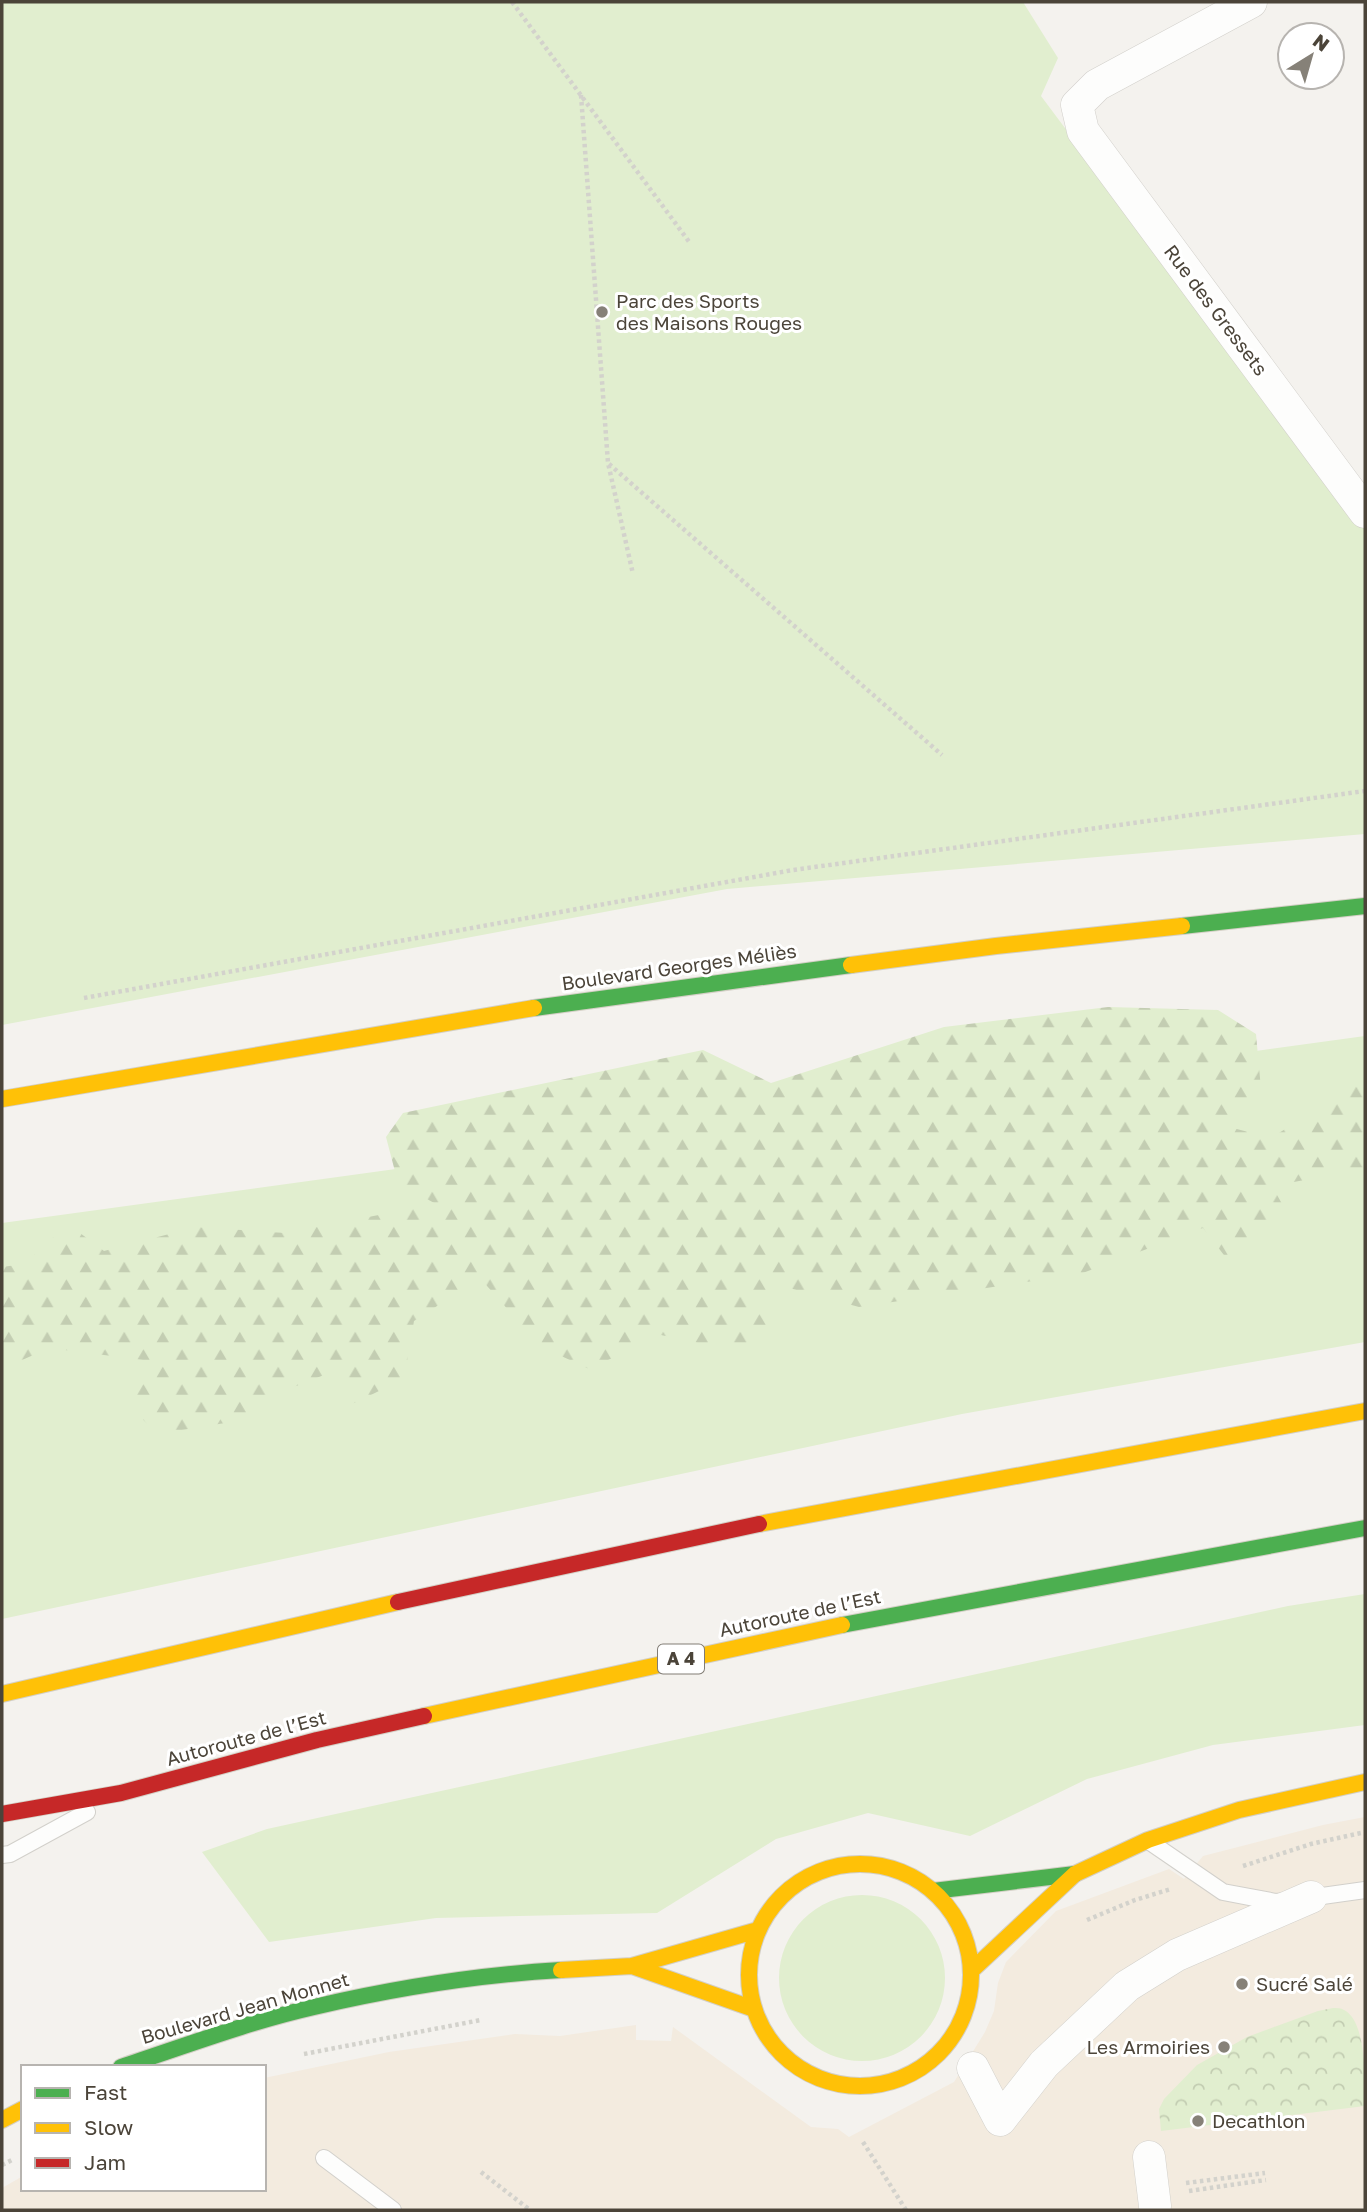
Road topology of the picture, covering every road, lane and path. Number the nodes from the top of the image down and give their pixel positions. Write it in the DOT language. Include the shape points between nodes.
graph roads {
  1 [pos="512,2"];
  2 [pos="1251,2"];
  3 [pos="580,95"];
  4 [pos="690,243"];
  5 [pos="608,463"];
  6 [pos="1365,512"];
  7 [pos="633,574"];
  8 [pos="942,755"];
  9 [pos="1365,790"];
  10 [pos="1365,906"];
  11 [pos="84,998"];
  12 [pos="2,1099"];
  13 [pos="1365,1411"];
  14 [pos="1365,1528"];
  15 [pos="2,1694"];
  16 [pos="1365,1782"];
  17 [pos="121,1793"];
  18 [pos="2,1814"];
  19 [pos="1148,1840"];
  20 [pos="2,1855"];
  21 [pos="1075,1874"];
  22 [pos="1365,1890"];
  23 [pos="933,1891"];
  24 [pos="1311,1897"];
  25 [pos="758,1930"];
  26 [pos="632,1966"];
  27 [pos="971,1970"];
  28 [pos="754,2008"];
  29 [pos="482,2020"];
  30 [pos="301,2054"];
  31 [pos="127,2065"];
  32 [pos="973,2068"];
  33 [pos="21,2110"];
  34 [pos="2,2120"];
  35 [pos="863,2142"];
  36 [pos="324,2158"];
  37 [pos="481,2172"];
  38 [pos="1265,2173"];
  39 [pos="1266,2180"];
  40 [pos="393,2210"];
  41 [pos="530,2210"];
  42 [pos="906,2210"];
  1 -- 3 [label="path"];
  2 -- 6 [label="street, Rue des Gressets" via="1097,85 1077,105 1083,131"];
  3 -- 4 [label="path"];
  3 -- 5 [label="path"];
  5 -- 7 [label="path"];
  5 -- 8 [label="path"];
  9 -- 11 [label="path" via="793,870"];
  10 -- 12 [label="main road, Boulevard Georges Méliès" via="996,946 497,1013"];
  13 -- 15 [label="main road" via="771,1521"];
  14 -- 17 [label="main road, Autoroute de l’Est / A 4" via="794,1634 317,1740"];
  16 -- 19 [label="main road" via="1239,1810"];
  17 -- 18 [label="main road, Autoroute de l’Est / A 4"];
  17 -- 20 [label="lane"];
  19 -- 21 [label="main road"];
  19 -- 24 [label="lane" via="1223,1892 1276,1902"];
  21 -- 23 [label="main road"];
  21 -- 27 [label="main road"];
  22 -- 24 [label="lane"];
  23 -- 25 [label="main road" via="904,1873 870,1864 835,1866 803,1879 776,1901"];
  23 -- 27 [label="main road" via="953,1914 966,1940"];
  24 -- 32 [label="street" via="1177,1955 1127,1986 1044,2064 1000,2120"];
  25 -- 26 [label="main road, Boulevard Jean Monnet"];
  25 -- 28 [label="main road" via="748,1982"];
  26 -- 28 [label="main road, Boulevard Jean Monnet"];
  26 -- 31 [label="main road, Boulevard Jean Monnet" via="529,1972 416,1986 312,2007"];
  27 -- 28 [label="main road" via="966,2008 949,2042 921,2068 894,2081 864,2086 829,2081 796,2066 770,2041"];
  29 -- 30 [label="path"];
  33 -- 34 [label="main road"];
  35 -- 42 [label="path"];
  36 -- 40 [label="lane"];
  37 -- 41 [label="path"];
  38 -- 39 [label="path" via="1149,2189"];
}
